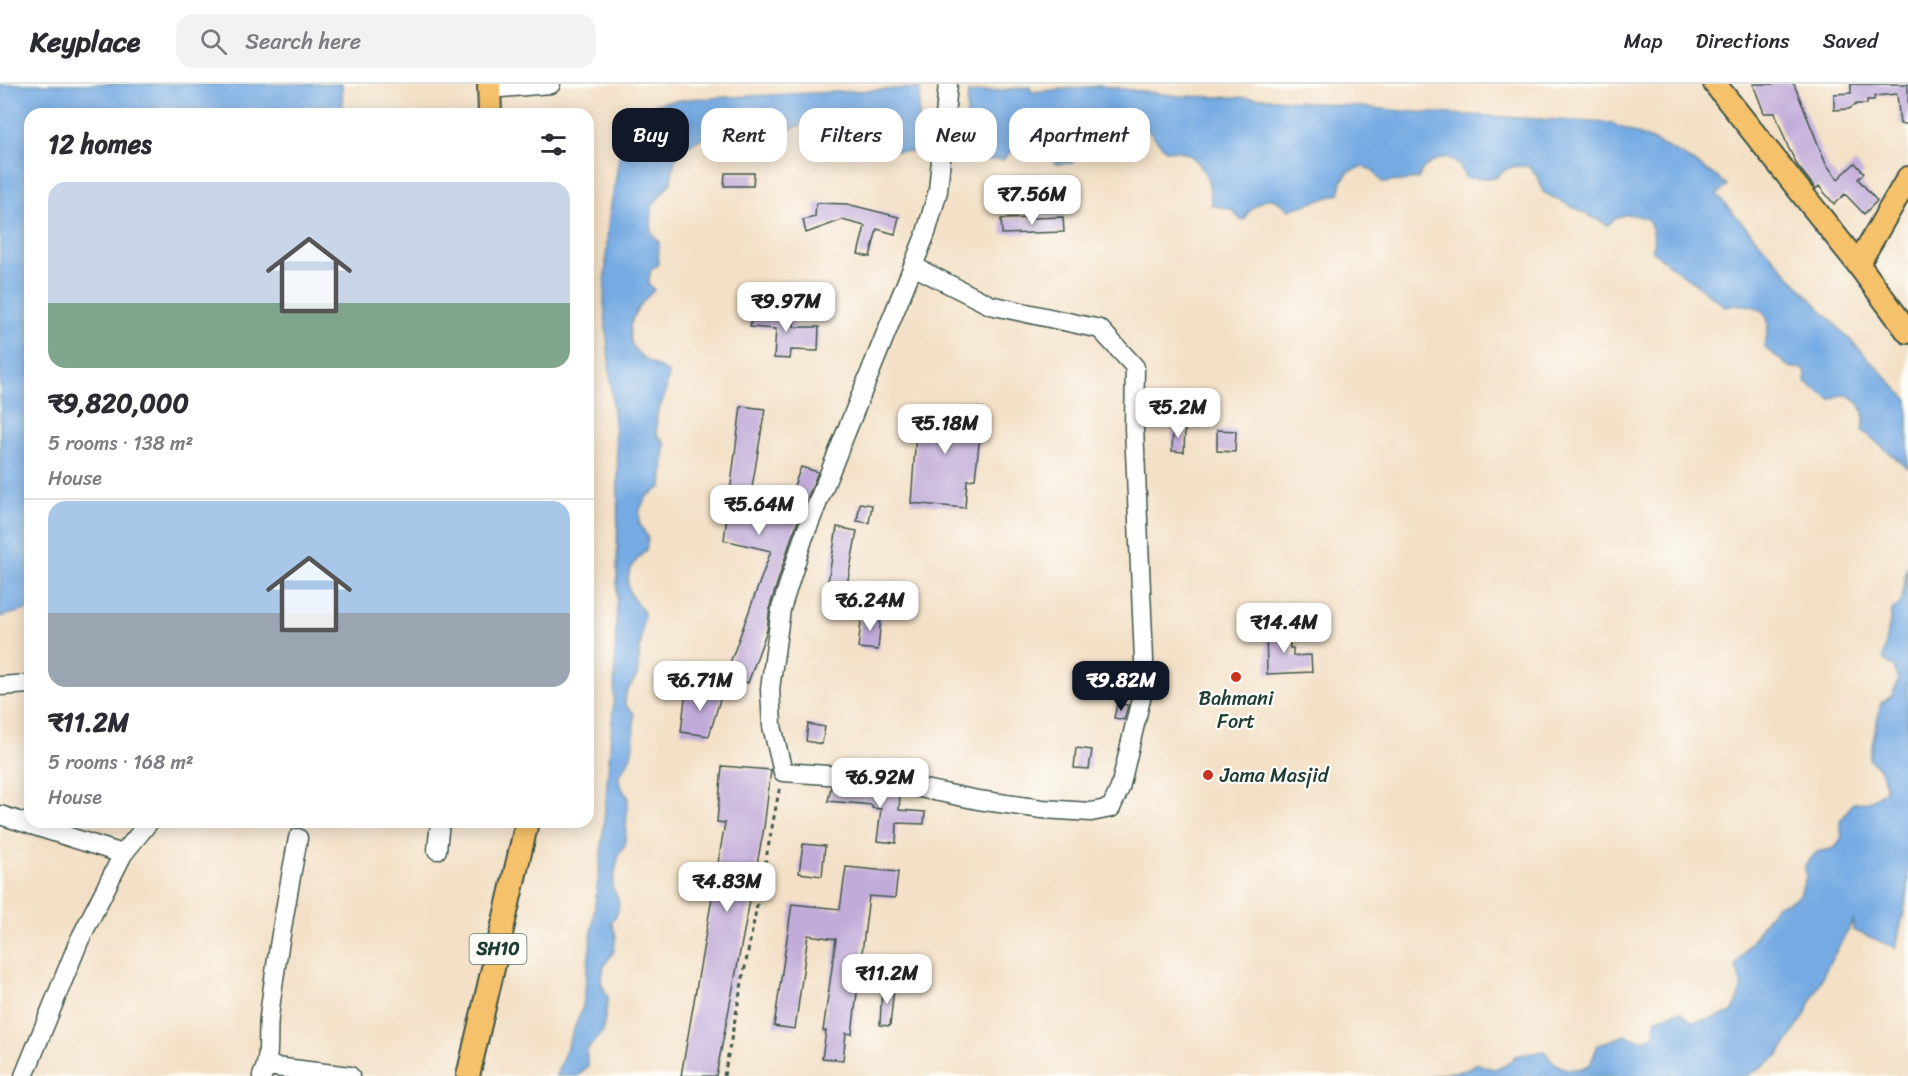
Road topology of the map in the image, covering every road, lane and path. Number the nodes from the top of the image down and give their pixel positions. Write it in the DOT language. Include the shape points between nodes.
graph roads {
  1 [pos="551,84"];
  2 [pos="948,84"];
  3 [pos="1715,84"];
  4 [pos="488,87"];
  5 [pos="490,108"];
  6 [pos="1908,178"];
  7 [pos="1858,264"];
  8 [pos="913,266"];
  9 [pos="1908,332"];
  10 [pos="24,684"];
  11 [pos="0,686"];
  12 [pos="783,772"];
  13 [pos="0,815"];
  14 [pos="24,823"];
  15 [pos="41,828"];
  16 [pos="145,828"];
  17 [pos="439,828"];
  18 [pos="526,828"];
  19 [pos="298,838"];
  20 [pos="436,850"];
  21 [pos="123,854"];
  22 [pos="264,1071"];
  23 [pos="24,1076"];
  24 [pos="350,1076"];
  25 [pos="468,1076"];
  26 [pos="724,1076"];
  1 -- 4 [label="street"];
  2 -- 8 [label="street" via="938,192"];
  3 -- 7 [label="main road"];
  4 -- 5 [label="main road"];
  6 -- 7 [label="main road"];
  7 -- 9 [label="main road"];
  8 -- 12 [label="street" via="803,539 781,609 770,689 772,726"];
  8 -- 12 [label="street" via="990,305 1100,329 1135,367 1143,690 1120,788 1111,808 1091,812 978,800 871,778"];
  10 -- 11 [label="street"];
  12 -- 26 [label="path"];
  13 -- 14 [label="street"];
  15 -- 21 [label="street"];
  16 -- 21 [label="street"];
  17 -- 20 [label="street"];
  18 -- 25 [label="main road, SH10"];
  19 -- 22 [label="street"];
  21 -- 23 [label="street" via="79,941"];
  22 -- 24 [label="street"];
}
